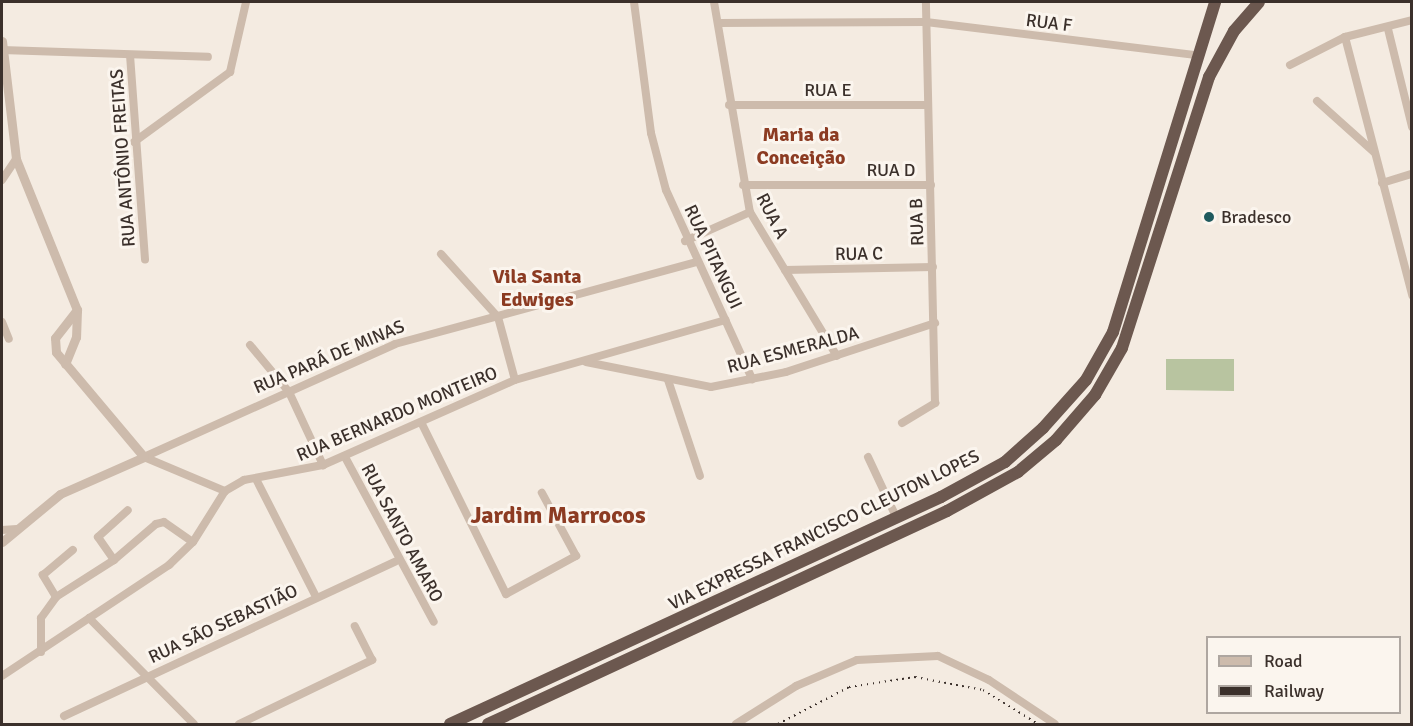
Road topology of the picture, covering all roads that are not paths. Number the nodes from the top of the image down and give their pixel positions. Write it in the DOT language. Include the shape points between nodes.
graph roads {
  1 [pos="246,2"];
  2 [pos="634,2"];
  3 [pos="714,2"];
  4 [pos="926,2"];
  5 [pos="1215,2"];
  6 [pos="1259,2"];
  7 [pos="1412,21"];
  8 [pos="926,22"];
  9 [pos="719,23"];
  10 [pos="1388,29"];
  11 [pos="1345,38"];
  12 [pos="2,51"];
  13 [pos="130,55"];
  14 [pos="1196,55"];
  15 [pos="208,57"];
  16 [pos="1290,65"];
  17 [pos="1317,101"];
  18 [pos="729,105"];
  19 [pos="927,105"];
  20 [pos="1412,127"];
  21 [pos="135,142"];
  22 [pos="1374,152"];
  23 [pos="16,159"];
  24 [pos="1412,174"];
  25 [pos="2,180"];
  26 [pos="1382,183"];
  27 [pos="743,185"];
  28 [pos="931,185"];
  29 [pos="750,212"];
  30 [pos="685,241"];
  31 [pos="441,254"];
  32 [pos="145,259"];
  33 [pos="696,262"];
  34 [pos="933,267"];
  35 [pos="785,270"];
  36 [pos="1412,296"];
  37 [pos="77,310"];
  38 [pos="498,316"];
  39 [pos="726,320"];
  40 [pos="2,322"];
  41 [pos="935,322"];
  42 [pos="9,339"];
  43 [pos="250,345"];
  44 [pos="837,356"];
  45 [pos="585,362"];
  46 [pos="65,364"];
  47 [pos="752,379"];
  48 [pos="515,380"];
  49 [pos="668,380"];
  50 [pos="290,392"];
  51 [pos="421,422"];
  52 [pos="902,423"];
  53 [pos="144,457"];
  54 [pos="345,457"];
  55 [pos="868,457"];
  56 [pos="323,465"];
  57 [pos="700,476"];
  58 [pos="256,479"];
  59 [pos="225,491"];
  60 [pos="542,493"];
  61 [pos="128,510"];
  62 [pos="897,519"];
  63 [pos="17,529"];
  64 [pos="2,530"];
  65 [pos="2,542"];
  66 [pos="193,542"];
  67 [pos="73,550"];
  68 [pos="114,560"];
  69 [pos="396,561"];
  70 [pos="56,597"];
  71 [pos="316,597"];
  72 [pos="89,618"];
  73 [pos="434,622"];
  74 [pos="355,626"];
  75 [pos="41,652"];
  76 [pos="150,674"];
  77 [pos="2,675"];
  78 [pos="64,716"];
  79 [pos="194,724"];
  80 [pos="239,724"];
  81 [pos="450,724"];
  82 [pos="488,724"];
  83 [pos="736,724"];
  84 [pos="1055,724"];
  1 -- 21 [label="street" via="230,72"];
  2 -- 30 [label="street, RUA PITANGUI" via="651,133"];
  3 -- 9 [label="street, RUA A"];
  4 -- 8 [label="street, RUA B"];
  5 -- 14 [label="highway, VIA EXPRESSA FRANCISCO CLEUTON LOPES"];
  6 -- 82 [label="highway, VIA EXPRESSA FRANCISCO CLEUTON LOPES" via="1234,31 1209,77 1122,348 1095,395 1056,440 1017,472 947,511"];
  7 -- 10 [label="street"];
  8 -- 9 [label="street, RUA F"];
  8 -- 14 [label="street, RUA F"];
  8 -- 19 [label="street, RUA B"];
  9 -- 18 [label="street, RUA A"];
  10 -- 11 [label="street"];
  10 -- 20 [label="street"];
  11 -- 16 [label="street"];
  11 -- 22 [label="street"];
  12 -- 13 [label="street"];
  12 -- 23 [label="street"];
  13 -- 15 [label="street"];
  13 -- 21 [label="street, RUA ANTÔNIO FREITAS"];
  14 -- 62 [label="highway, VIA EXPRESSA FRANCISCO CLEUTON LOPES" via="1130,287 1086,380 1005,462"];
  17 -- 22 [label="street"];
  18 -- 19 [label="street, RUA E"];
  18 -- 27 [label="street, RUA A"];
  19 -- 28 [label="street, RUA B"];
  21 -- 32 [label="street, RUA ANTÔNIO FREITAS"];
  22 -- 26 [label="street"];
  23 -- 25 [label="street"];
  23 -- 37 [label="street"];
  24 -- 26 [label="street"];
  26 -- 36 [label="street"];
  27 -- 28 [label="street, RUA D"];
  27 -- 29 [label="street, RUA A"];
  28 -- 34 [label="street, RUA B"];
  29 -- 30 [label="street"];
  29 -- 35 [label="street, RUA A"];
  30 -- 33 [label="street, RUA PITANGUI"];
  31 -- 38 [label="street"];
  33 -- 38 [label="street, RUA PARÁ DE MINAS"];
  33 -- 39 [label="street, RUA PITANGUI"];
  34 -- 35 [label="street, RUA C"];
  34 -- 41 [label="street, RUA B"];
  35 -- 44 [label="street, RUA A"];
  37 -- 46 [label="street" via="76,337"];
  37 -- 46 [label="street" via="55,338"];
  38 -- 48 [label="street"];
  38 -- 50 [label="street, RUA PARÁ DE MINAS" via="455,324 395,344"];
  39 -- 45 [label="street, RUA BERNARDO MONTEIRO"];
  39 -- 47 [label="street, RUA PITANGUI"];
  40 -- 42 [label="street"];
  41 -- 44 [label="street, RUA ESMERALDA"];
  41 -- 52 [label="street, RUA B" via="935,403"];
  43 -- 50 [label="street"];
  44 -- 47 [label="street, RUA ESMERALDA"];
  45 -- 48 [label="street, RUA BERNARDO MONTEIRO"];
  45 -- 49 [label="street, RUA ESMERALDA"];
  46 -- 53 [label="street"];
  47 -- 49 [label="street, RUA ESMERALDA" via="711,387"];
  48 -- 51 [label="street, RUA BERNARDO MONTEIRO"];
  49 -- 57 [label="street"];
  50 -- 53 [label="street, RUA PARÁ DE MINAS"];
  50 -- 56 [label="street"];
  51 -- 54 [label="street, RUA BERNARDO MONTEIRO"];
  51 -- 60 [label="street" via="506,594 555,571 576,556"];
  53 -- 59 [label="street"];
  53 -- 63 [label="street, RUA PARÁ DE MINAS" via="60,494"];
  54 -- 56 [label="street, RUA BERNARDO MONTEIRO"];
  54 -- 69 [label="street, RUA SANTO AMARO"];
  55 -- 62 [label="street"];
  56 -- 58 [label="street, RUA BERNARDO MONTEIRO"];
  58 -- 59 [label="street, RUA BERNARDO MONTEIRO"];
  58 -- 71 [label="street"];
  59 -- 66 [label="street"];
  61 -- 68 [label="street" via="98,537"];
  62 -- 81 [label="highway, VIA EXPRESSA FRANCISCO CLEUTON LOPES"];
  63 -- 64 [label="street"];
  63 -- 65 [label="street, RUA PARÁ DE MINAS"];
  66 -- 68 [label="street" via="164,522"];
  66 -- 72 [label="street" via="139,589"];
  67 -- 70 [label="street" via="43,575"];
  68 -- 70 [label="street"];
  69 -- 71 [label="street, RUA SÃO SEBASTIÃO"];
  69 -- 73 [label="street, RUA SANTO AMARO"];
  70 -- 75 [label="street" via="41,618"];
  71 -- 76 [label="street, RUA SÃO SEBASTIÃO"];
  72 -- 75 [label="street"];
  72 -- 76 [label="street"];
  74 -- 80 [label="street" via="372,660"];
  75 -- 77 [label="street"];
  76 -- 78 [label="street, RUA SÃO SEBASTIÃO"];
  76 -- 79 [label="street"];
  83 -- 84 [label="street" via="796,686 857,660 939,656 989,680"];
}
